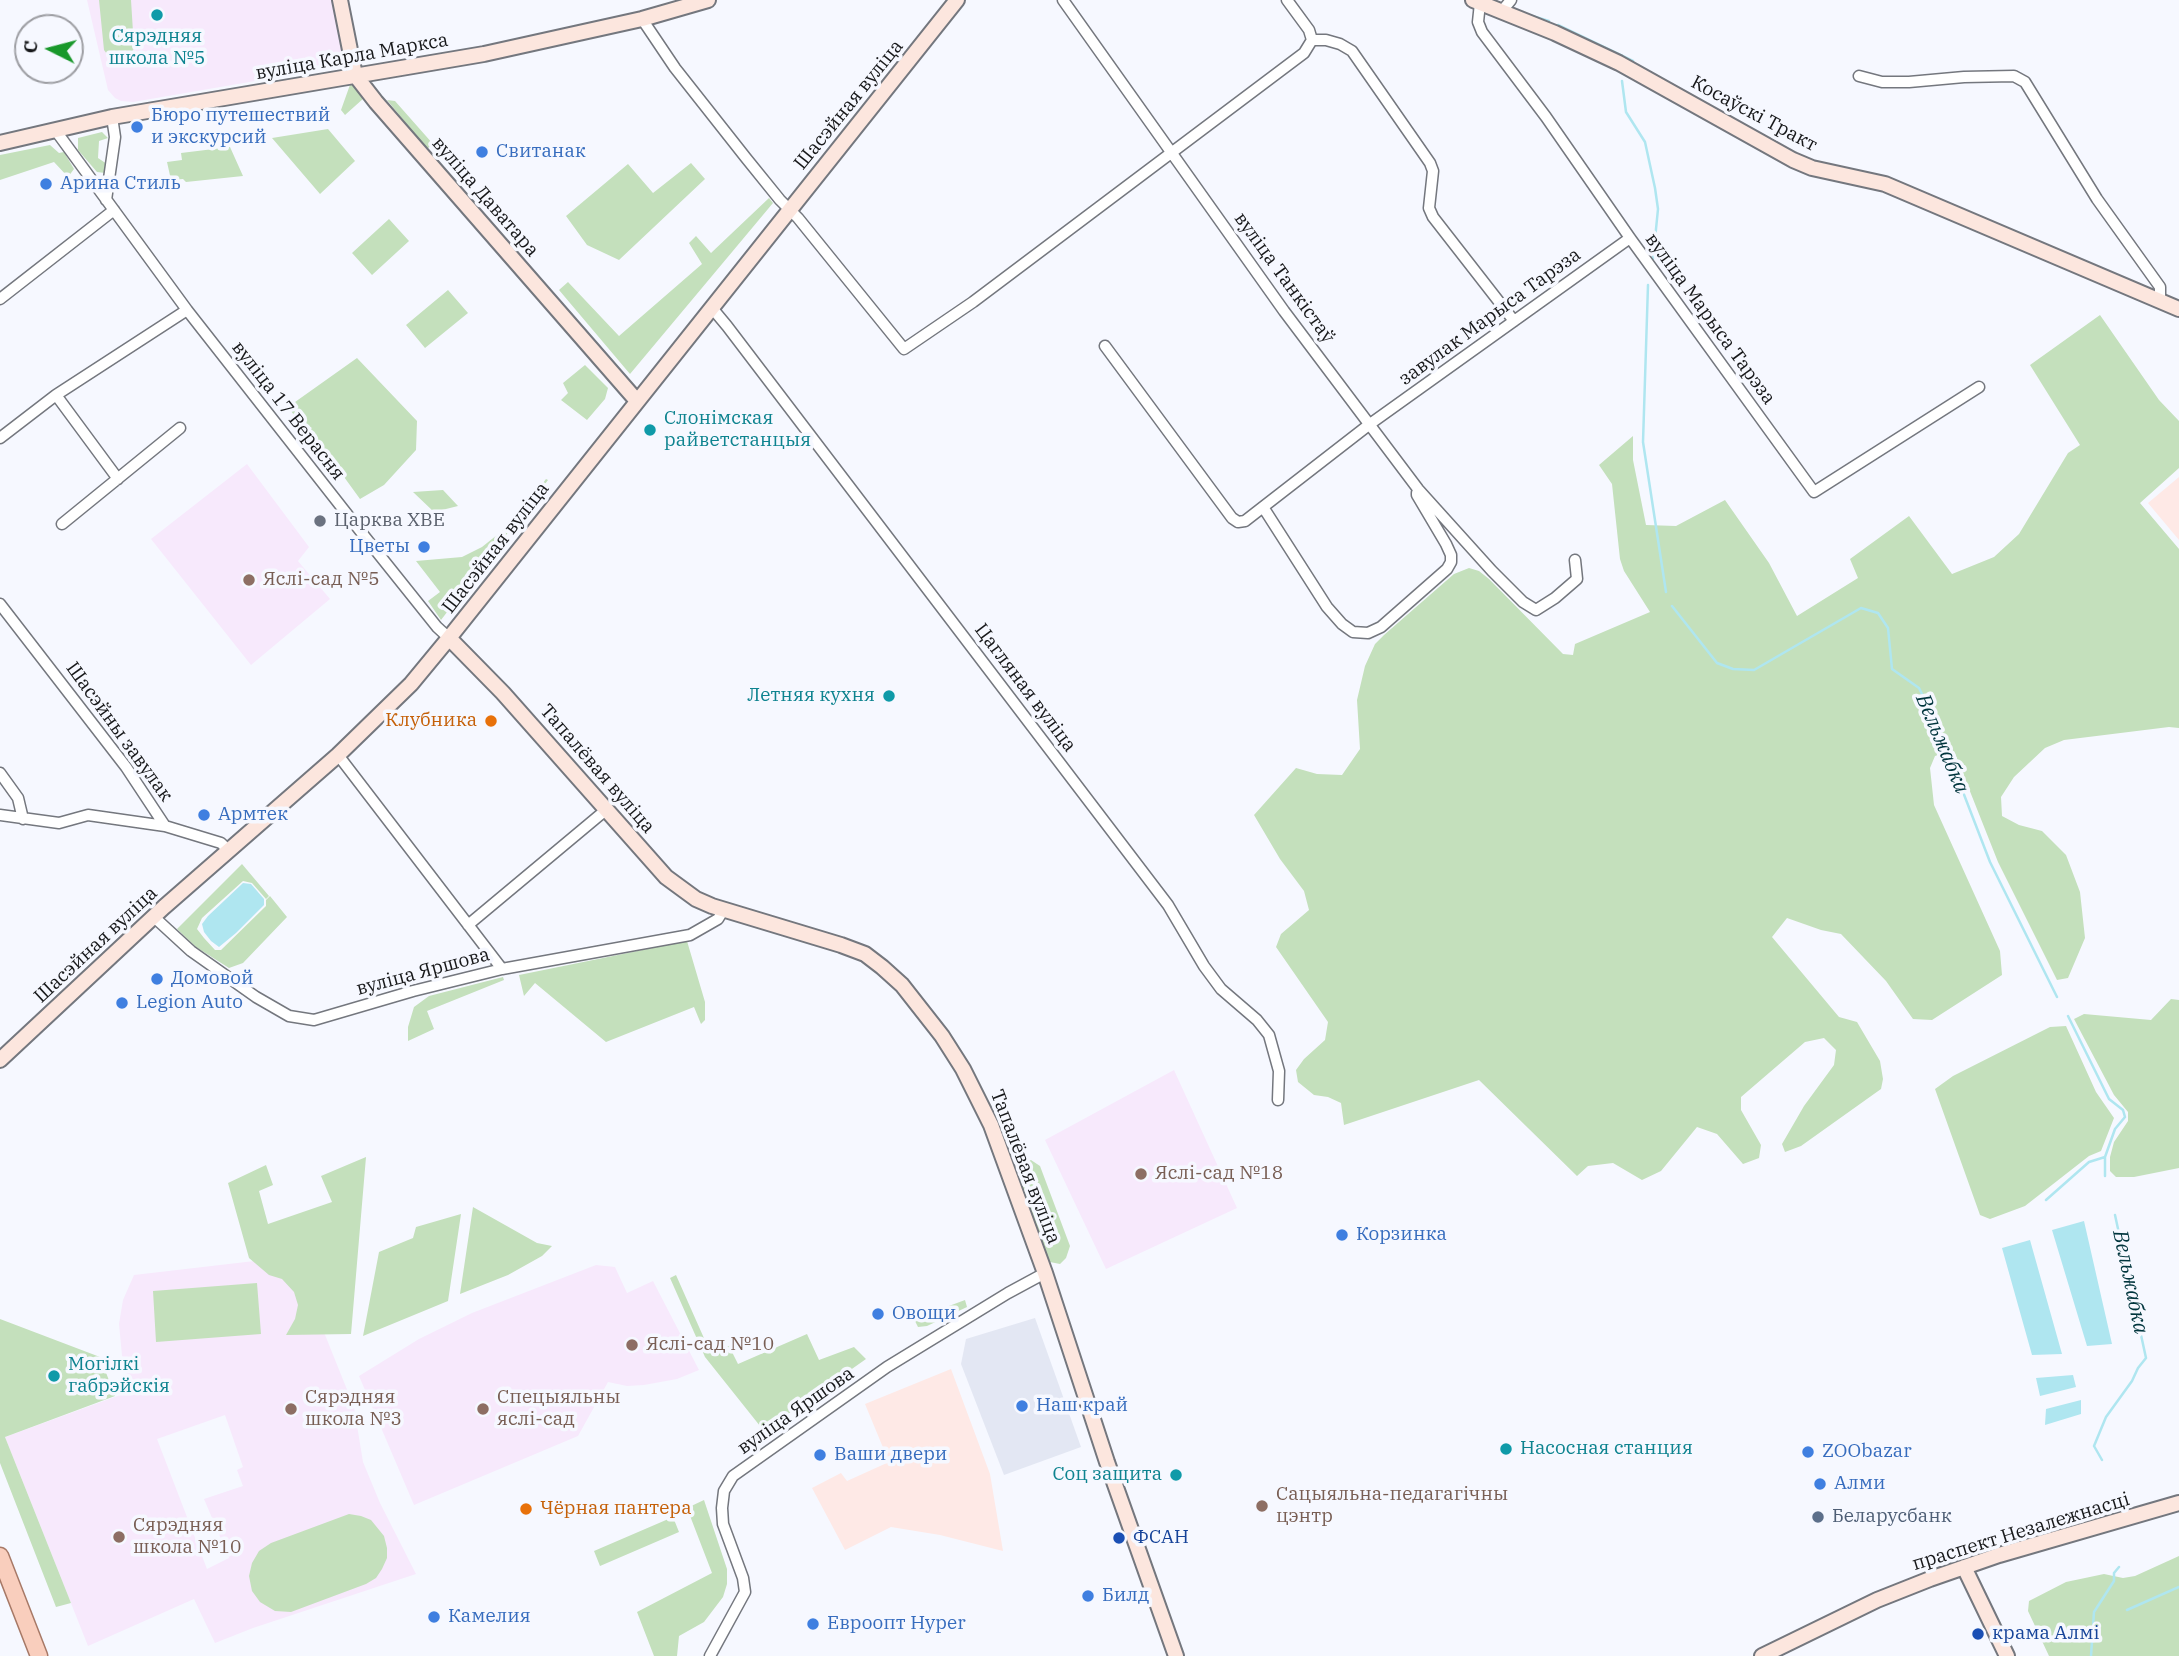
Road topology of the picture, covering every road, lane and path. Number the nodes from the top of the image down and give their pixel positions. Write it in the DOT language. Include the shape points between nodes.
graph roads {
  1 [pos="340,0"];
  2 [pos="708,0"];
  3 [pos="957,0"];
  4 [pos="1063,0"];
  5 [pos="1287,0"];
  6 [pos="1511,0"];
  7 [pos="1476,1"];
  8 [pos="1501,12"];
  9 [pos="642,19"];
  10 [pos="1312,40"];
  11 [pos="355,75"];
  12 [pos="1859,76"];
  13 [pos="112,117"];
  14 [pos="56,131"];
  15 [pos="0,143"];
  16 [pos="1172,151"];
  17 [pos="106,200"];
  18 [pos="114,210"];
  19 [pos="790,210"];
  20 [pos="1630,238"];
  21 [pos="0,299"];
  22 [pos="2160,301"];
  23 [pos="712,308"];
  24 [pos="2179,309"];
  25 [pos="187,310"];
  26 [pos="1514,321"];
  27 [pos="1105,346"];
  28 [pos="1979,387"];
  29 [pos="56,395"];
  30 [pos="637,401"];
  31 [pos="1370,424"];
  32 [pos="180,428"];
  33 [pos="0,438"];
  34 [pos="118,480"];
  35 [pos="1418,489"];
  36 [pos="1263,507"];
  37 [pos="61,524"];
  38 [pos="1575,559"];
  39 [pos="0,604"];
  40 [pos="449,638"];
  41 [pos="338,755"];
  42 [pos="0,773"];
  43 [pos="607,809"];
  44 [pos="0,815"];
  45 [pos="23,819"];
  46 [pos="165,827"];
  47 [pos="229,851"];
  48 [pos="724,909"];
  49 [pos="154,917"];
  50 [pos="468,925"];
  51 [pos="502,969"];
  52 [pos="0,1060"];
  53 [pos="1278,1100"];
  54 [pos="1045,1273"];
  55 [pos="2179,1503"];
  56 [pos="0,1556"];
  57 [pos="1964,1567"];
  58 [pos="40,1656"];
  59 [pos="710,1656"];
  60 [pos="1176,1656"];
  61 [pos="1762,1656"];
  62 [pos="2007,1656"];
  1 -- 11 [label="main road, вуліца Даватара"];
  2 -- 9 [label="main road, вуліца Карла Маркса"];
  3 -- 19 [label="main road, Шасэйная вуліца"];
  4 -- 16 [label="street, вуліца Танкістаў"];
  5 -- 10 [label="street"];
  6 -- 8 [label="street"];
  7 -- 8 [label="main road, Косаўскі Тракт"];
  7 -- 20 [label="street, вуліца Марыса Тарэза" via="1482,32"];
  8 -- 22 [label="main road, Косаўскі Тракт" via="1619,63 1802,164 1885,184"];
  9 -- 11 [label="main road, вуліца Карла Маркса" via="484,54"];
  9 -- 19 [label="street" via="675,68"];
  10 -- 16 [label="street" via="1304,53"];
  10 -- 26 [label="street" via="1326,40 1352,51 1430,163 1433,217"];
  11 -- 13 [label="main road, вуліца Карла Маркса"];
  11 -- 30 [label="main road, вуліца Даватара"];
  12 -- 22 [label="street" via="1909,82 2014,76 2025,82 2097,199 2160,287"];
  13 -- 14 [label="main road, вуліца Карла Маркса"];
  13 -- 17 [label="street" via="115,137"];
  14 -- 15 [label="main road, вуліца Карла Маркса"];
  14 -- 17 [label="street, вуліца 17 Верасня"];
  16 -- 19 [label="street" via="904,349"];
  16 -- 31 [label="street, вуліца Танкістаў"];
  17 -- 18 [label="street, вуліца 17 Верасня"];
  18 -- 21 [label="street"];
  18 -- 25 [label="street, вуліца 17 Верасня"];
  19 -- 23 [label="main road, Шасэйная вуліца"];
  20 -- 26 [label="street, завулак Марыса Тарэза"];
  20 -- 28 [label="street, вуліца Марыса Тарэза" via="1814,492"];
  22 -- 24 [label="main road, Косаўскі Тракт"];
  23 -- 30 [label="main road, Шасэйная вуліца"];
  23 -- 53 [label="street, Цагляная вуліца" via="1168,905 1221,989 1269,1035 1279,1072"];
  25 -- 29 [label="street"];
  25 -- 40 [label="street, вуліца 17 Верасня"];
  26 -- 31 [label="street, завулак Марыса Тарэза"];
  27 -- 36 [label="street" via="1232,519 1245,521"];
  29 -- 33 [label="street"];
  29 -- 34 [label="street"];
  30 -- 40 [label="main road, Шасэйная вуліца"];
  31 -- 35 [label="street, вуліца Танкістаў"];
  31 -- 36 [label="street"];
  32 -- 34 [label="street"];
  34 -- 37 [label="street"];
  35 -- 36 [label="street, вуліца Танкістаў" via="1451,562 1381,627 1367,633 1353,632 1327,607"];
  35 -- 38 [label="street, вуліца Танкістаў" via="1499,578 1536,610 1577,579"];
  39 -- 46 [label="street, Шасэйны завулак" via="119,756"];
  40 -- 41 [label="main road, Шасэйная вуліца" via="387,709"];
  40 -- 43 [label="main road, Тапалёвая вуліца"];
  41 -- 47 [label="main road, Шасэйная вуліца"];
  41 -- 50 [label="street"];
  42 -- 45 [label="street" via="18,798"];
  43 -- 48 [label="main road, Тапалёвая вуліца" via="666,877 696,899"];
  43 -- 50 [label="street"];
  44 -- 45 [label="street"];
  45 -- 46 [label="street" via="59,823 88,815"];
  46 -- 47 [label="street, Шасэйны завулак" via="221,844"];
  47 -- 49 [label="main road, Шасэйная вуліца"];
  48 -- 51 [label="street, вуліца Яршова" via="718,919 690,935"];
  48 -- 54 [label="main road, Тапалёвая вуліца" via="865,954 902,985 942,1036 979,1099"];
  49 -- 51 [label="street, вуліца Яршова" via="191,951 256,998 302,1019 314,1020"];
  49 -- 52 [label="main road, Шасэйная вуліца"];
  50 -- 51 [label="street"];
  54 -- 59 [label="street, вуліца Яршова" via="887,1367 733,1476 724,1491 723,1524 745,1592"];
  54 -- 60 [label="main road, Тапалёвая вуліца"];
  55 -- 57 [label="main road, праспект Незалежнасці"];
  56 -- 58 [label="main road"];
  57 -- 61 [label="main road, праспект Незалежнасці" via="1877,1600"];
  57 -- 62 [label="main road"];
}
